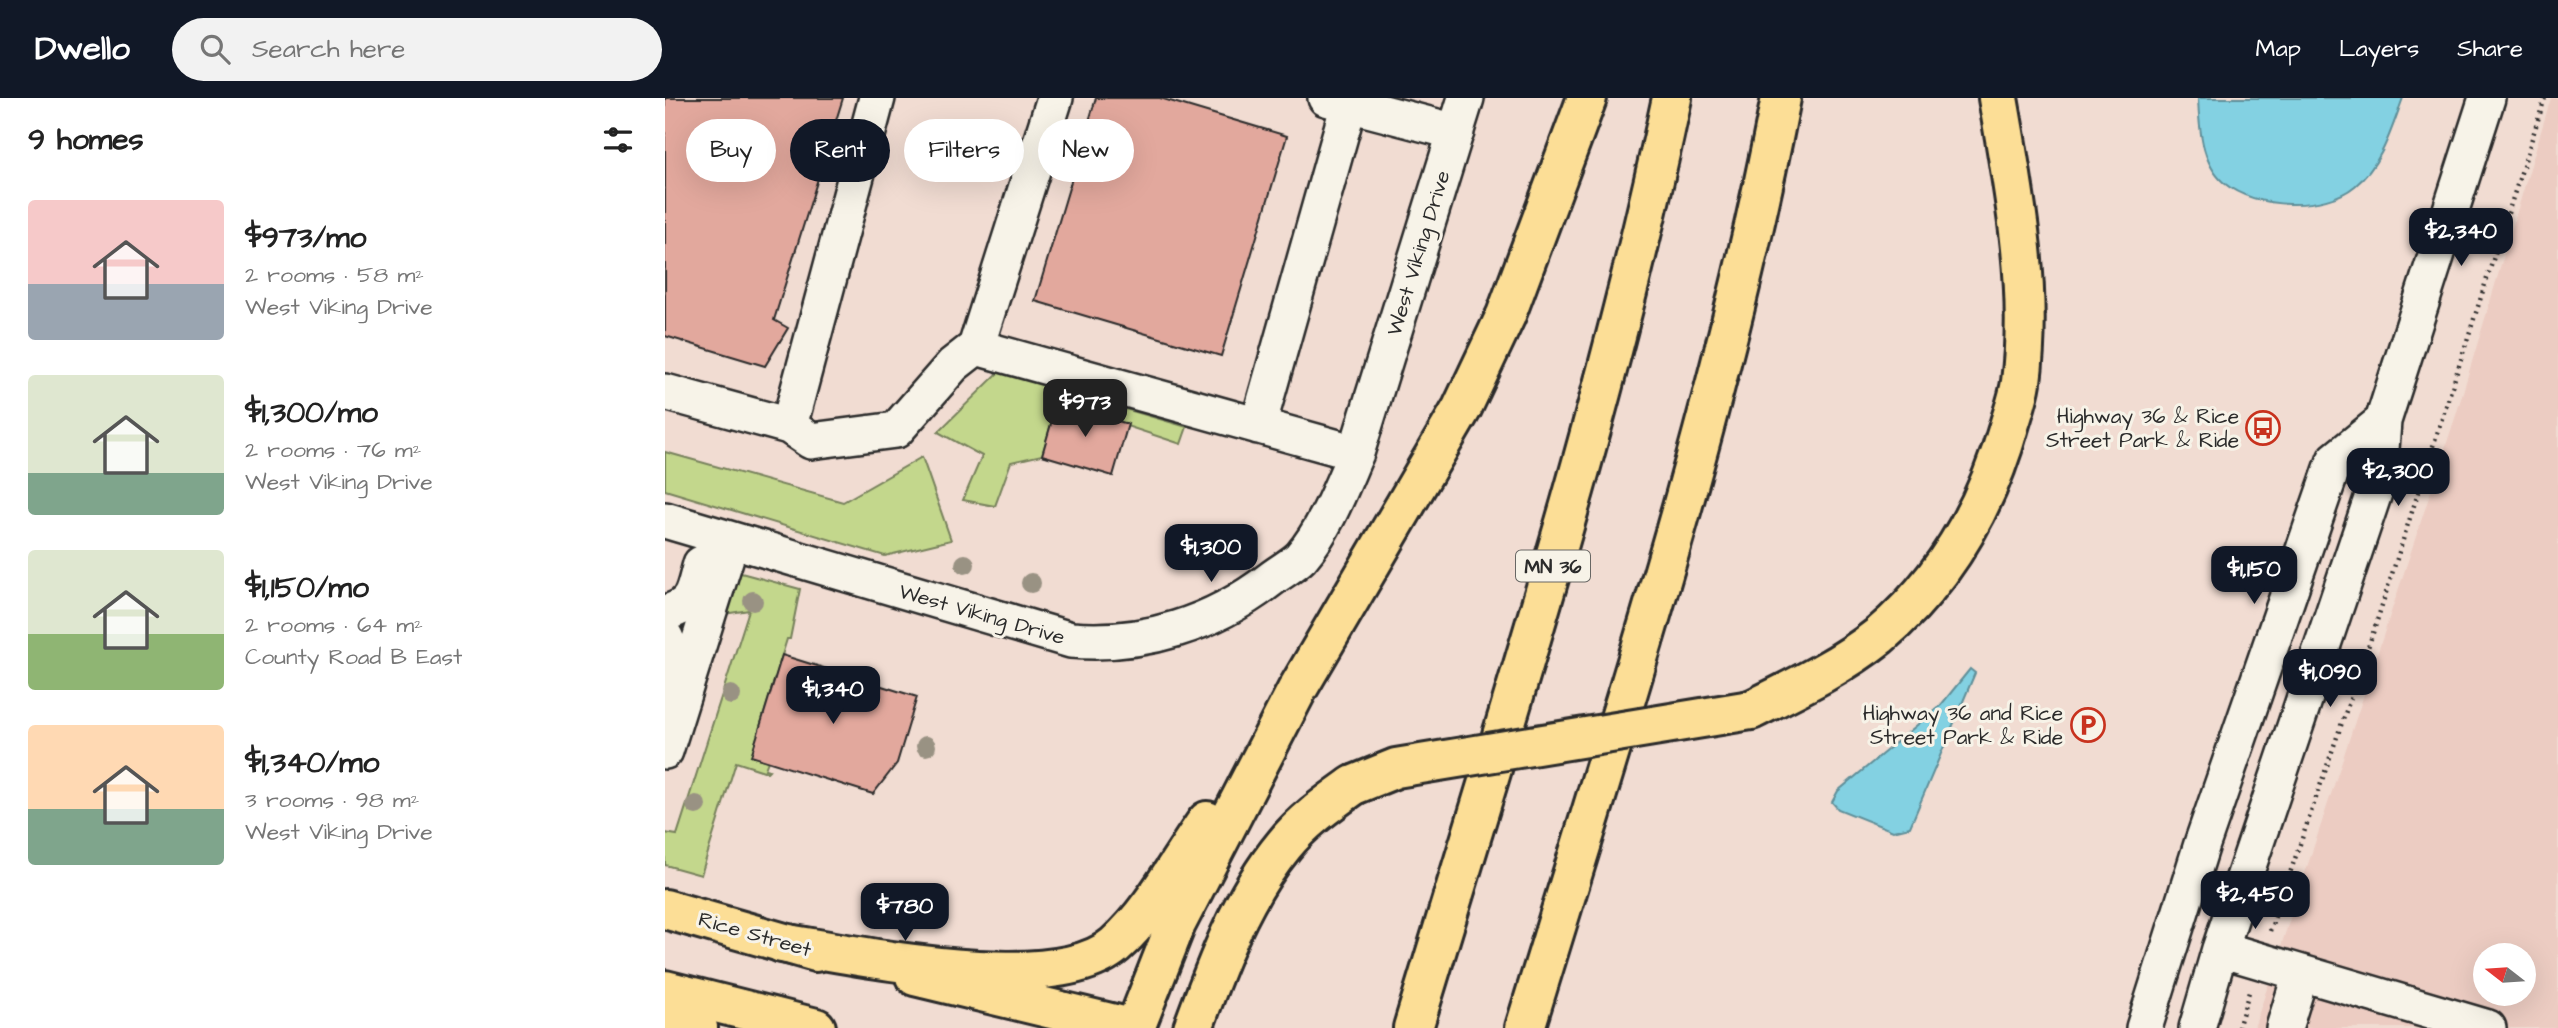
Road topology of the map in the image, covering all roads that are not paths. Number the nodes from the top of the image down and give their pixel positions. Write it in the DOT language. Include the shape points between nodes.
graph roads {
  1 [pos="877,98"];
  2 [pos="1055,98"];
  3 [pos="1466,98"];
  4 [pos="1587,98"];
  5 [pos="1672,98"];
  6 [pos="1781,98"];
  7 [pos="1998,98"];
  8 [pos="2487,98"];
  9 [pos="1337,101"];
  10 [pos="1456,132"];
  11 [pos="976,347"];
  12 [pos="665,392"];
  13 [pos="2382,421"];
  14 [pos="789,426"];
  15 [pos="1258,426"];
  16 [pos="1356,453"];
  17 [pos="665,520"];
  18 [pos="720,537"];
  19 [pos="665,614"];
  20 [pos="665,637"];
  21 [pos="692,659"];
  22 [pos="1297,690"];
  23 [pos="665,697"];
  24 [pos="665,751"];
  25 [pos="665,909"];
  26 [pos="782,943"];
  27 [pos="2220,949"];
  28 [pos="2301,973"];
  29 [pos="665,990"];
  30 [pos="665,1013"];
  31 [pos="2468,1025"];
  32 [pos="698,1028"];
  33 [pos="815,1028"];
  34 [pos="1133,1028"];
  35 [pos="1193,1028"];
  36 [pos="1413,1028"];
  37 [pos="1525,1028"];
  38 [pos="2144,1028"];
  39 [pos="2197,1028"];
  40 [pos="2284,1028"];
  1 -- 14 [label="street"];
  2 -- 11 [label="street"];
  3 -- 10 [label="street, West Viking Drive"];
  4 -- 22 [label="main road" via="1511,302 1462,408"];
  5 -- 36 [label="main road, MN 36" via="1581,473"];
  6 -- 37 [label="main road" via="1684,504"];
  7 -- 35 [label="main road, bridge" via="2012,177 2025,307 2021,384 2002,451 1972,525 1928,588 1878,636 1823,674 1751,710 1397,768 1354,785 1285,843 1252,888"];
  8 -- 13 [label="street"];
  9 -- 10 [label="street"];
  9 -- 15 [label="street"];
  10 -- 16 [label="street, West Viking Drive"];
  11 -- 14 [label="street" via="953,365 896,430 811,441"];
  11 -- 15 [label="street"];
  12 -- 14 [label="street"];
  13 -- 27 [label="street" via="2379,478"];
  13 -- 38 [label="street" via="2335,460 2202,844"];
  15 -- 16 [label="street"];
  16 -- 18 [label="street, West Viking Drive" via="1332,507 1301,557 1251,594 1199,622 1146,637 1095,642 1045,635"];
  17 -- 18 [label="street, West Viking Drive"];
  18 -- 19 [label="street" via="692,598 683,608"];
  18 -- 21 [label="street"];
  19 -- 21 [label="street" via="685,631"];
  20 -- 23 [label="street" via="674,658"];
  21 -- 24 [label="street"];
  22 -- 26 [label="main road" via="1145,911 1113,946 1082,961 1046,970 947,969"];
  22 -- 34 [label="main road" via="1177,924"];
  25 -- 26 [label="main road, Rice Street"];
  26 -- 34 [label="main road, Rice Street"];
  27 -- 28 [label="street"];
  27 -- 39 [label="street"];
  28 -- 31 [label="street"];
  28 -- 40 [label="street"];
  29 -- 33 [label="main road"];
  30 -- 32 [label="main road"];
}
